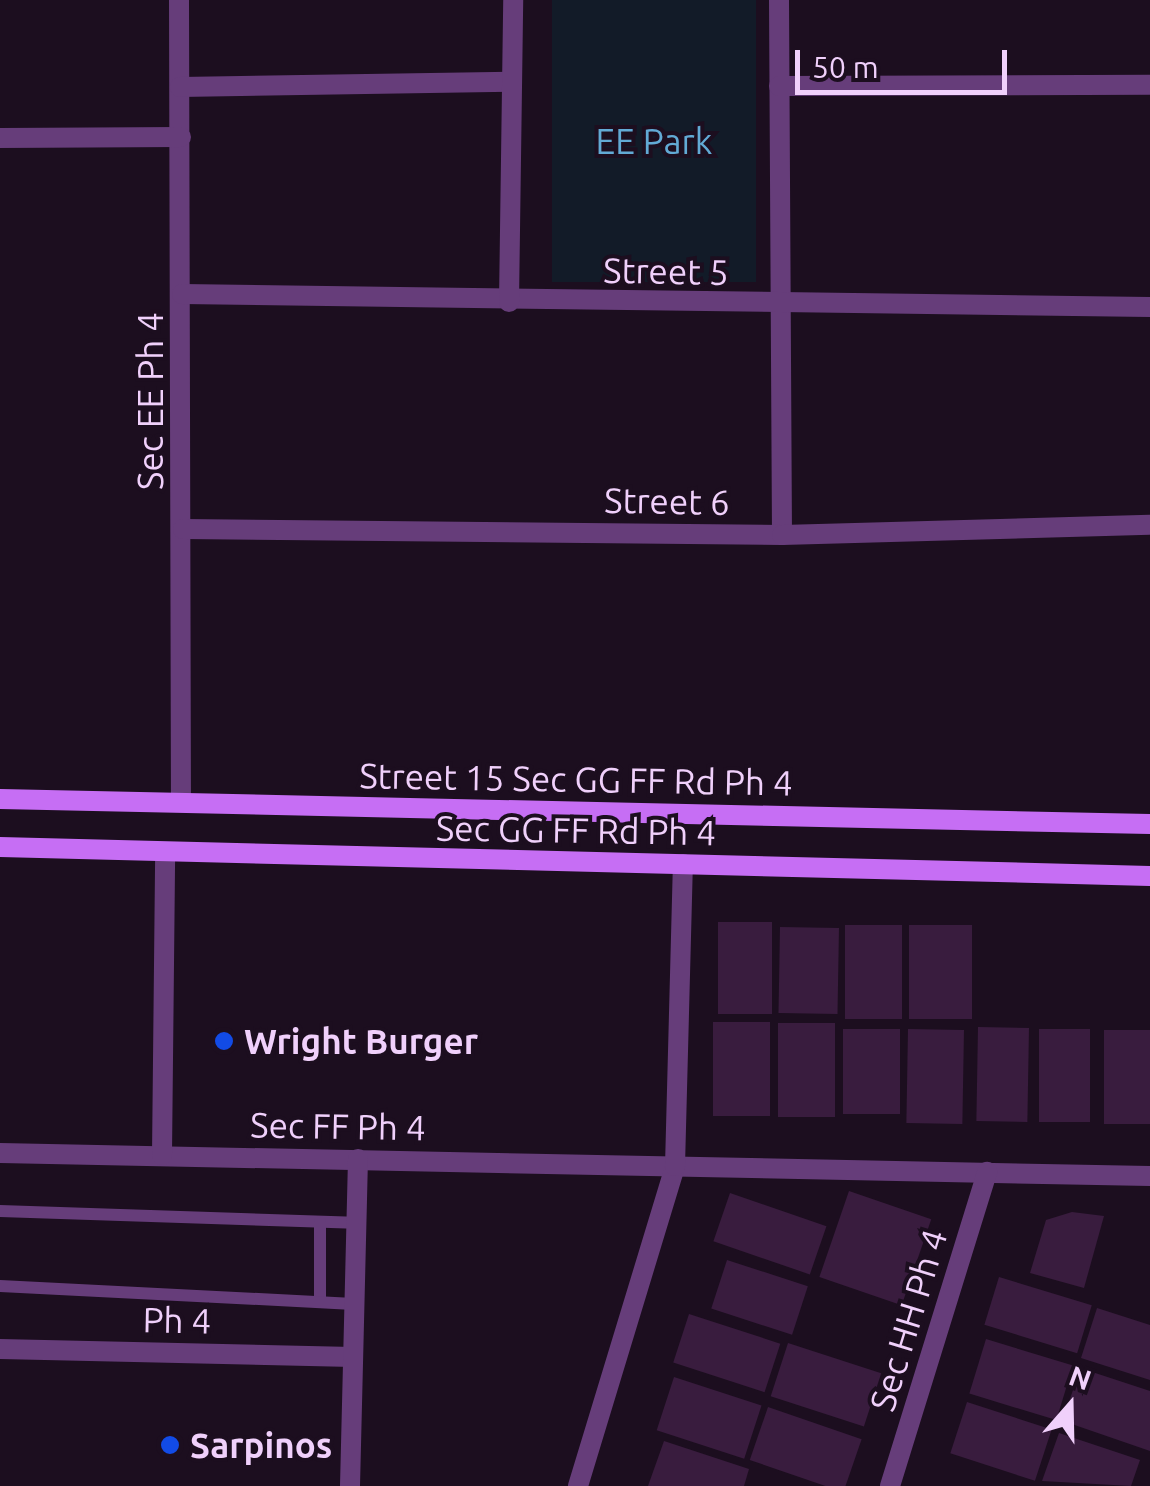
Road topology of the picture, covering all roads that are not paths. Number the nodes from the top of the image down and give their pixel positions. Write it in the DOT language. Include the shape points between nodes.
graph roads {
  1 [pos="180,0"];
  2 [pos="513,0"];
  3 [pos="778,0"];
  4 [pos="512,82"];
  5 [pos="1150,84"];
  6 [pos="779,86"];
  7 [pos="180,87"];
  8 [pos="0,138"];
  9 [pos="181,138"];
  10 [pos="182,294"];
  11 [pos="509,302"];
  12 [pos="778,304"];
  13 [pos="1150,307"];
  14 [pos="1150,525"];
  15 [pos="183,529"];
  16 [pos="782,535"];
  17 [pos="0,799"];
  18 [pos="181,802"];
  19 [pos="1150,824"];
  20 [pos="0,847"];
  21 [pos="165,854"];
  22 [pos="683,864"];
  23 [pos="1150,876"];
  24 [pos="0,1153"];
  25 [pos="162,1156"];
  26 [pos="358,1159"];
  27 [pos="674,1166"];
  28 [pos="988,1172"];
  29 [pos="1150,1176"];
  30 [pos="0,1211"];
  31 [pos="320,1222"];
  32 [pos="354,1223"];
  33 [pos="0,1286"];
  34 [pos="320,1300"];
  35 [pos="354,1304"];
  36 [pos="0,1349"];
  37 [pos="353,1357"];
  38 [pos="350,1486"];
  39 [pos="578,1486"];
  40 [pos="890,1486"];
  1 -- 7 [label="street, Sec EE Ph 4"];
  2 -- 4 [label="street"];
  3 -- 6 [label="street"];
  4 -- 7 [label="street"];
  4 -- 11 [label="street"];
  5 -- 6 [label="street"];
  6 -- 12 [label="street"];
  7 -- 9 [label="street, Sec EE Ph 4"];
  8 -- 9 [label="street"];
  9 -- 10 [label="street, Sec EE Ph 4"];
  10 -- 11 [label="street, Street 5"];
  10 -- 15 [label="street, Sec EE Ph 4"];
  11 -- 12 [label="street, Street 5"];
  12 -- 13 [label="street, Street 5"];
  12 -- 16 [label="street"];
  14 -- 16 [label="street, Street 6"];
  15 -- 16 [label="street, Street 6"];
  15 -- 18 [label="street, Sec EE Ph 4"];
  17 -- 18 [label="main road, Street 15 Sec GG FF Rd Ph 4"];
  18 -- 19 [label="main road, Street 15 Sec GG FF Rd Ph 4"];
  20 -- 21 [label="main road, Sec GG FF Rd Ph 4"];
  21 -- 22 [label="main road, Sec GG FF Rd Ph 4"];
  21 -- 25 [label="street"];
  22 -- 23 [label="main road, Sec GG FF Rd Ph 4"];
  22 -- 27 [label="street"];
  24 -- 25 [label="street, Sec FF Ph 4"];
  25 -- 26 [label="street, Sec FF Ph 4"];
  26 -- 27 [label="street, Sec FF Ph 4"];
  26 -- 32 [label="street"];
  27 -- 28 [label="street, Sec FF Ph 4"];
  27 -- 39 [label="street"];
  28 -- 29 [label="street, Sec FF Ph 4"];
  28 -- 40 [label="street, Sec HH Ph 4"];
  30 -- 31 [label="lane"];
  31 -- 32 [label="lane"];
  31 -- 34 [label="lane"];
  32 -- 35 [label="street"];
  33 -- 34 [label="lane"];
  34 -- 35 [label="lane"];
  35 -- 37 [label="street"];
  36 -- 37 [label="street, Ph 4"];
  37 -- 38 [label="street"];
}
